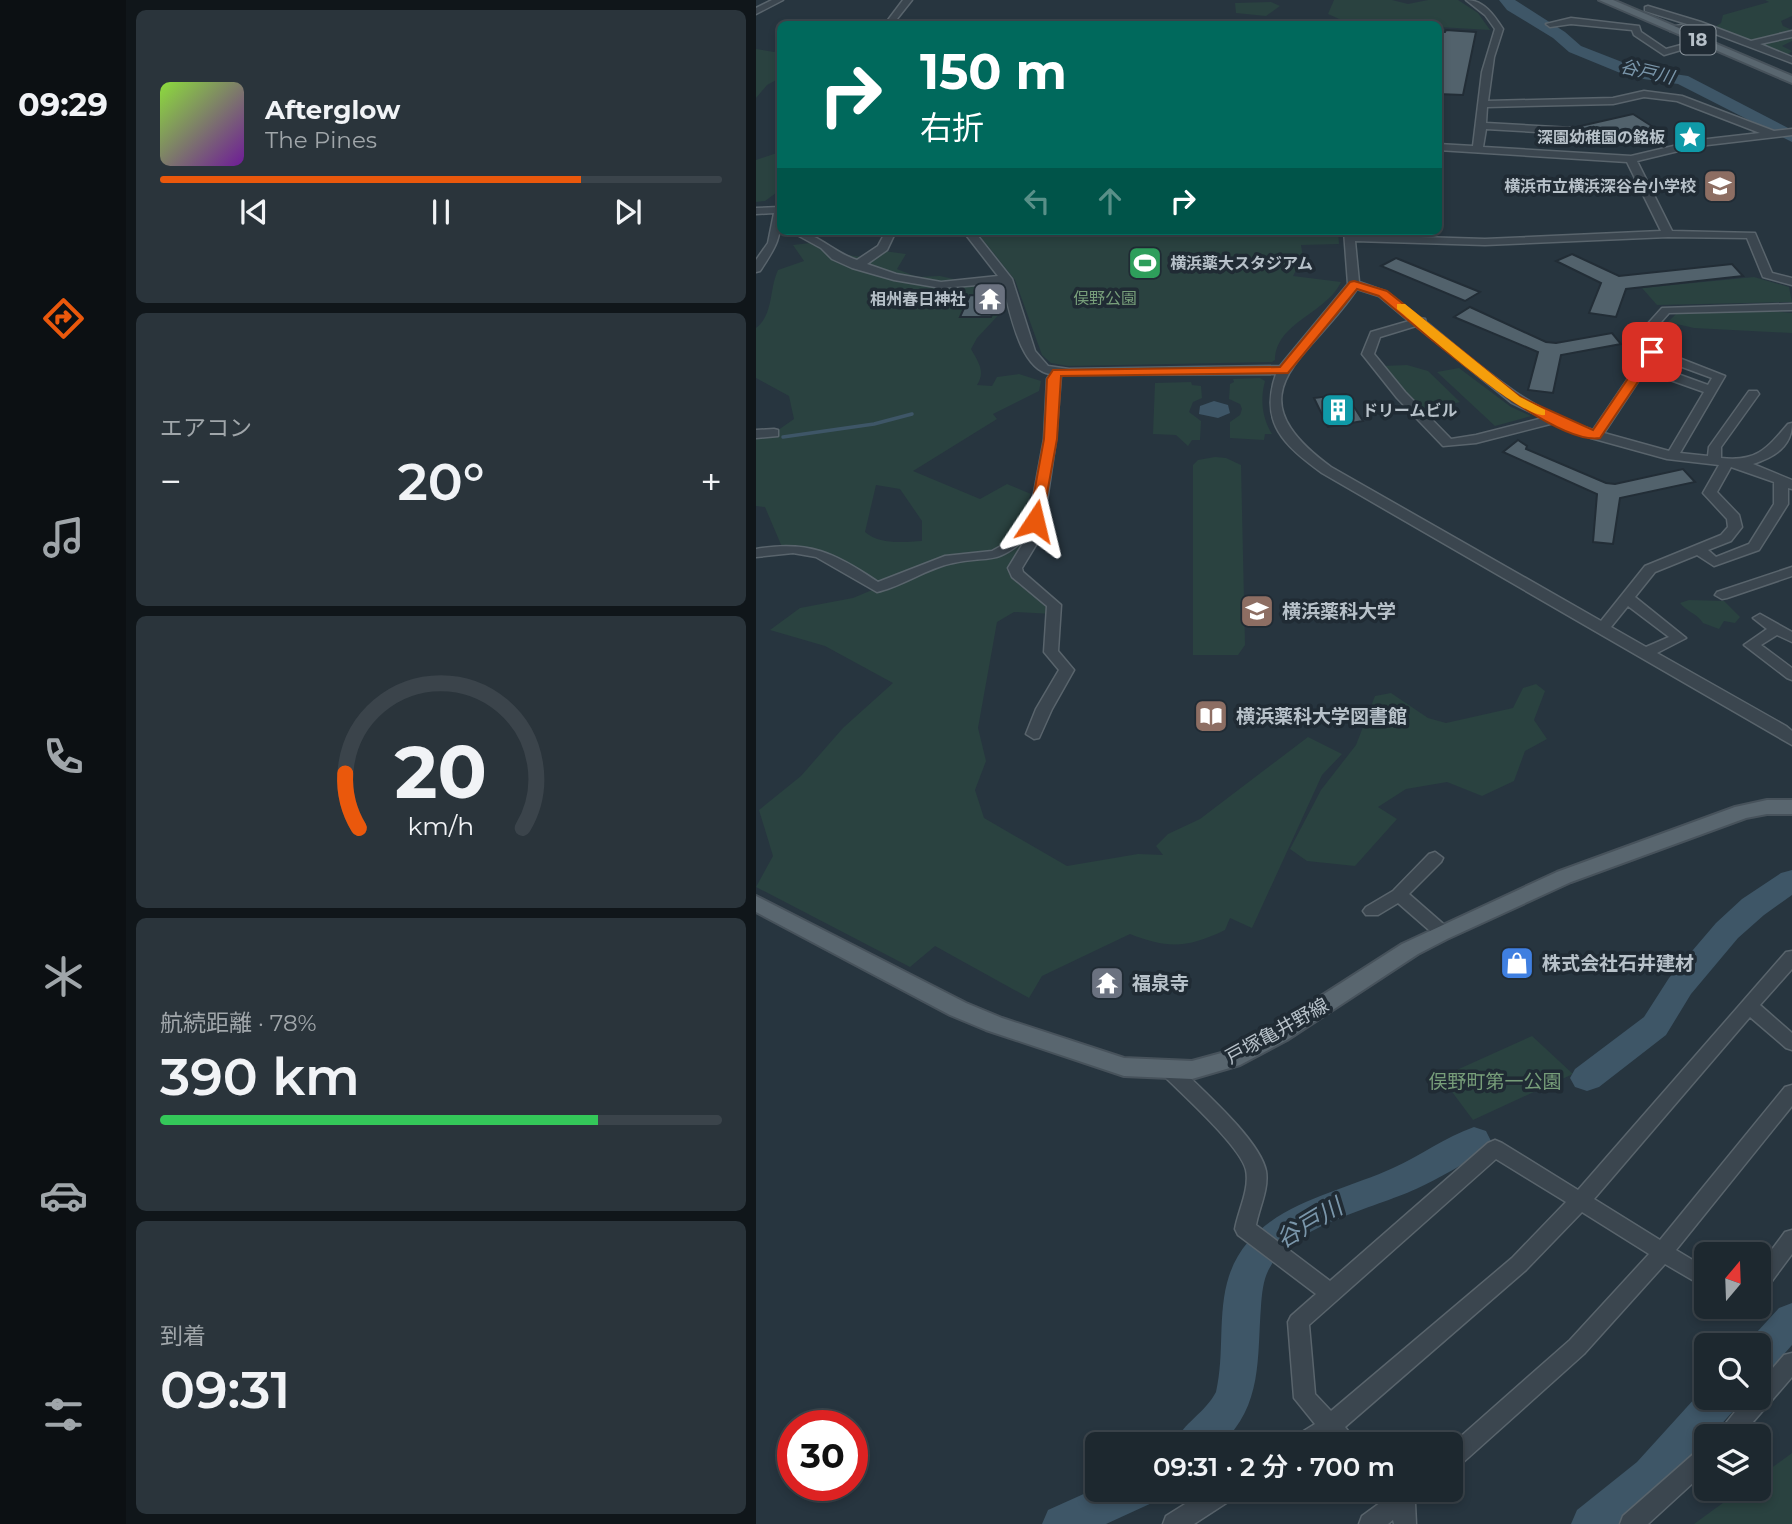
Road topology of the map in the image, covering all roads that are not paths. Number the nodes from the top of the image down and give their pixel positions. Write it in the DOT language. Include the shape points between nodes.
graph roads {
  1 [pos="779,0"];
  2 [pos="908,0"];
  3 [pos="1470,0"];
  4 [pos="1605,0"];
  5 [pos="1648,9"];
  6 [pos="756,11"];
  7 [pos="891,21"];
  8 [pos="1550,24"];
  9 [pos="1698,24"];
  10 [pos="1674,29"];
  11 [pos="1792,34"];
  12 [pos="1703,42"];
  13 [pos="1749,44"];
  14 [pos="1792,60"];
  15 [pos="1792,80"];
  16 [pos="1485,104"];
  17 [pos="1482,126"];
  18 [pos="1571,131"];
  19 [pos="1792,132"];
  20 [pos="1773,133"];
  21 [pos="1442,147"];
  22 [pos="1478,148"];
  23 [pos="1631,159"];
  24 [pos="756,211"];
  25 [pos="777,214"];
  26 [pos="777,227"];
  27 [pos="1668,234"];
  28 [pos="803,235"];
  29 [pos="889,235"];
  30 [pos="971,235"];
  31 [pos="1350,235"];
  32 [pos="1367,235"];
  33 [pos="856,266"];
  34 [pos="756,269"];
  35 [pos="1006,279"];
  36 [pos="1792,282"];
  37 [pos="1354,284"];
  38 [pos="1792,307"];
  39 [pos="1421,321"];
  40 [pos="1652,352"];
  41 [pos="1643,366"];
  42 [pos="1283,370"];
  43 [pos="1057,372"];
  44 [pos="1711,390"];
  45 [pos="1753,394"];
  46 [pos="1554,419"];
  47 [pos="1792,427"];
  48 [pos="774,433"];
  49 [pos="756,434"];
  50 [pos="1595,435"];
  51 [pos="1672,456"];
  52 [pos="1720,463"];
  53 [pos="1742,464"];
  54 [pos="1786,483"];
  55 [pos="1035,521"];
  56 [pos="1699,550"];
  57 [pos="756,552"];
  58 [pos="1792,571"];
  59 [pos="1721,595"];
  60 [pos="1627,598"];
  61 [pos="1760,618"];
  62 [pos="1602,629"];
  63 [pos="1776,629"];
  64 [pos="1792,638"];
  65 [pos="1644,653"];
  66 [pos="1792,675"];
  67 [pos="1034,734"];
  68 [pos="1792,740"];
  69 [pos="1792,807"];
  70 [pos="1435,858"];
  71 [pos="1399,895"];
  72 [pos="756,903"];
  73 [pos="1372,911"];
  74 [pos="1443,933"];
  75 [pos="1792,957"];
  76 [pos="1749,1006"];
  77 [pos="1792,1043"];
  78 [pos="1171,1071"];
  79 [pos="1792,1092"];
  80 [pos="1581,1200"];
  81 [pos="1792,1238"];
  82 [pos="1663,1252"];
  83 [pos="1771,1267"];
  84 [pos="1694,1271"];
  85 [pos="1330,1293"];
  86 [pos="1792,1362"];
  87 [pos="1737,1424"];
  88 [pos="1329,1427"];
  89 [pos="1321,1432"];
  90 [pos="1334,1432"];
  91 [pos="1463,1448"];
  92 [pos="1694,1469"];
  93 [pos="1209,1502"];
  94 [pos="1395,1502"];
  95 [pos="1405,1502"];
  96 [pos="1174,1524"];
  97 [pos="1370,1524"];
  98 [pos="1405,1524"];
  99 [pos="1632,1524"];
  1 -- 6 [label="street"];
  2 -- 7 [label="street"];
  3 -- 16 [label="street" via="1488,13 1499,29 1492,43"];
  4 -- 10 [label="main road, 18"];
  5 -- 9 [label="street"];
  8 -- 12 [label="street" via="1571,21 1636,28 1664,52"];
  9 -- 10 [label="street"];
  9 -- 13 [label="street"];
  10 -- 12 [label="main road, 18"];
  11 -- 13 [label="street"];
  12 -- 15 [label="main road, 18"];
  13 -- 14 [label="street"];
  16 -- 17 [label="street"];
  16 -- 20 [label="street" via="1613,101 1644,93 1679,98"];
  17 -- 18 [label="street"];
  17 -- 22 [label="street"];
  19 -- 20 [label="street"];
  20 -- 23 [label="street"];
  21 -- 22 [label="street"];
  22 -- 23 [label="street"];
  23 -- 27 [label="street"];
  24 -- 25 [label="street"];
  26 -- 34 [label="street" via="773,243"];
  27 -- 32 [label="street" via="1485,242"];
  27 -- 36 [label="street" via="1751,235 1767,275"];
  28 -- 33 [label="street"];
  29 -- 33 [label="street" via="883,248"];
  30 -- 35 [label="street"];
  31 -- 37 [label="street"];
  33 -- 35 [label="street" via="941,285"];
  35 -- 43 [label="street" via="1029,352 1037,365"];
  37 -- 39 [label="street" via="1383,294"];
  37 -- 42 [label="street"];
  38 -- 40 [label="street" via="1665,310 1640,339"];
  39 -- 46 [label="street" via="1516,400"];
  39 -- 46 [label="street" via="1376,335 1367,354 1448,443"];
  40 -- 41 [label="street"];
  40 -- 44 [label="street" via="1718,373"];
  41 -- 44 [label="street"];
  41 -- 50 [label="street"];
  42 -- 43 [label="street"];
  42 -- 62 [label="street" via="1276,395 1280,422 1310,460"];
  43 -- 55 [label="street" via="1051,439"];
  44 -- 51 [label="street"];
  45 -- 52 [label="street" via="1715,447"];
  46 -- 50 [label="street"];
  47 -- 53 [label="street" via="1771,453"];
  48 -- 49 [label="street"];
  50 -- 51 [label="street"];
  51 -- 52 [label="street"];
  52 -- 53 [label="street"];
  52 -- 56 [label="street" via="1710,493 1734,518 1735,527 1726,538"];
  53 -- 54 [label="street"];
  54 -- 56 [label="street" via="1781,504 1754,547 1714,562"];
  55 -- 57 [label="street" via="995,555 950,559 877,589 834,560 805,548"];
  55 -- 67 [label="street" via="1035,535 1015,568 1017,575 1054,605 1051,652 1067,670"];
  56 -- 60 [label="street" via="1650,569"];
  58 -- 59 [label="street"];
  60 -- 62 [label="street"];
  60 -- 65 [label="street" via="1679,638"];
  61 -- 63 [label="street"];
  62 -- 65 [label="street"];
  63 -- 64 [label="street"];
  63 -- 66 [label="street" via="1751,645"];
  65 -- 68 [label="street"];
  69 -- 74 [label="main road, 戸塚亀井野線" via="1767,807 1723,818 1563,877"];
  70 -- 71 [label="street"];
  71 -- 73 [label="street"];
  71 -- 74 [label="street"];
  72 -- 78 [label="main road, 戸塚亀井野線" via="994,1024 1124,1067"];
  74 -- 78 [label="main road, 戸塚亀井野線" via="1232,1059"];
  75 -- 76 [label="street"];
  76 -- 77 [label="street"];
  76 -- 80 [label="street"];
  78 -- 85 [label="street" via="1247,1152 1256,1168 1245,1229"];
  79 -- 82 [label="street"];
  80 -- 82 [label="street"];
  80 -- 85 [label="street" via="1495,1148"];
  80 -- 88 [label="street" via="1519,1264"];
  81 -- 83 [label="street"];
  82 -- 84 [label="street"];
  82 -- 91 [label="street" via="1577,1347"];
  85 -- 88 [label="street" via="1298,1322 1305,1398"];
  86 -- 87 [label="street"];
  88 -- 89 [label="street"];
  88 -- 90 [label="street"];
  92 -- 99 [label="street"];
  93 -- 96 [label="street"];
  94 -- 97 [label="street"];
  95 -- 98 [label="street"];
}
